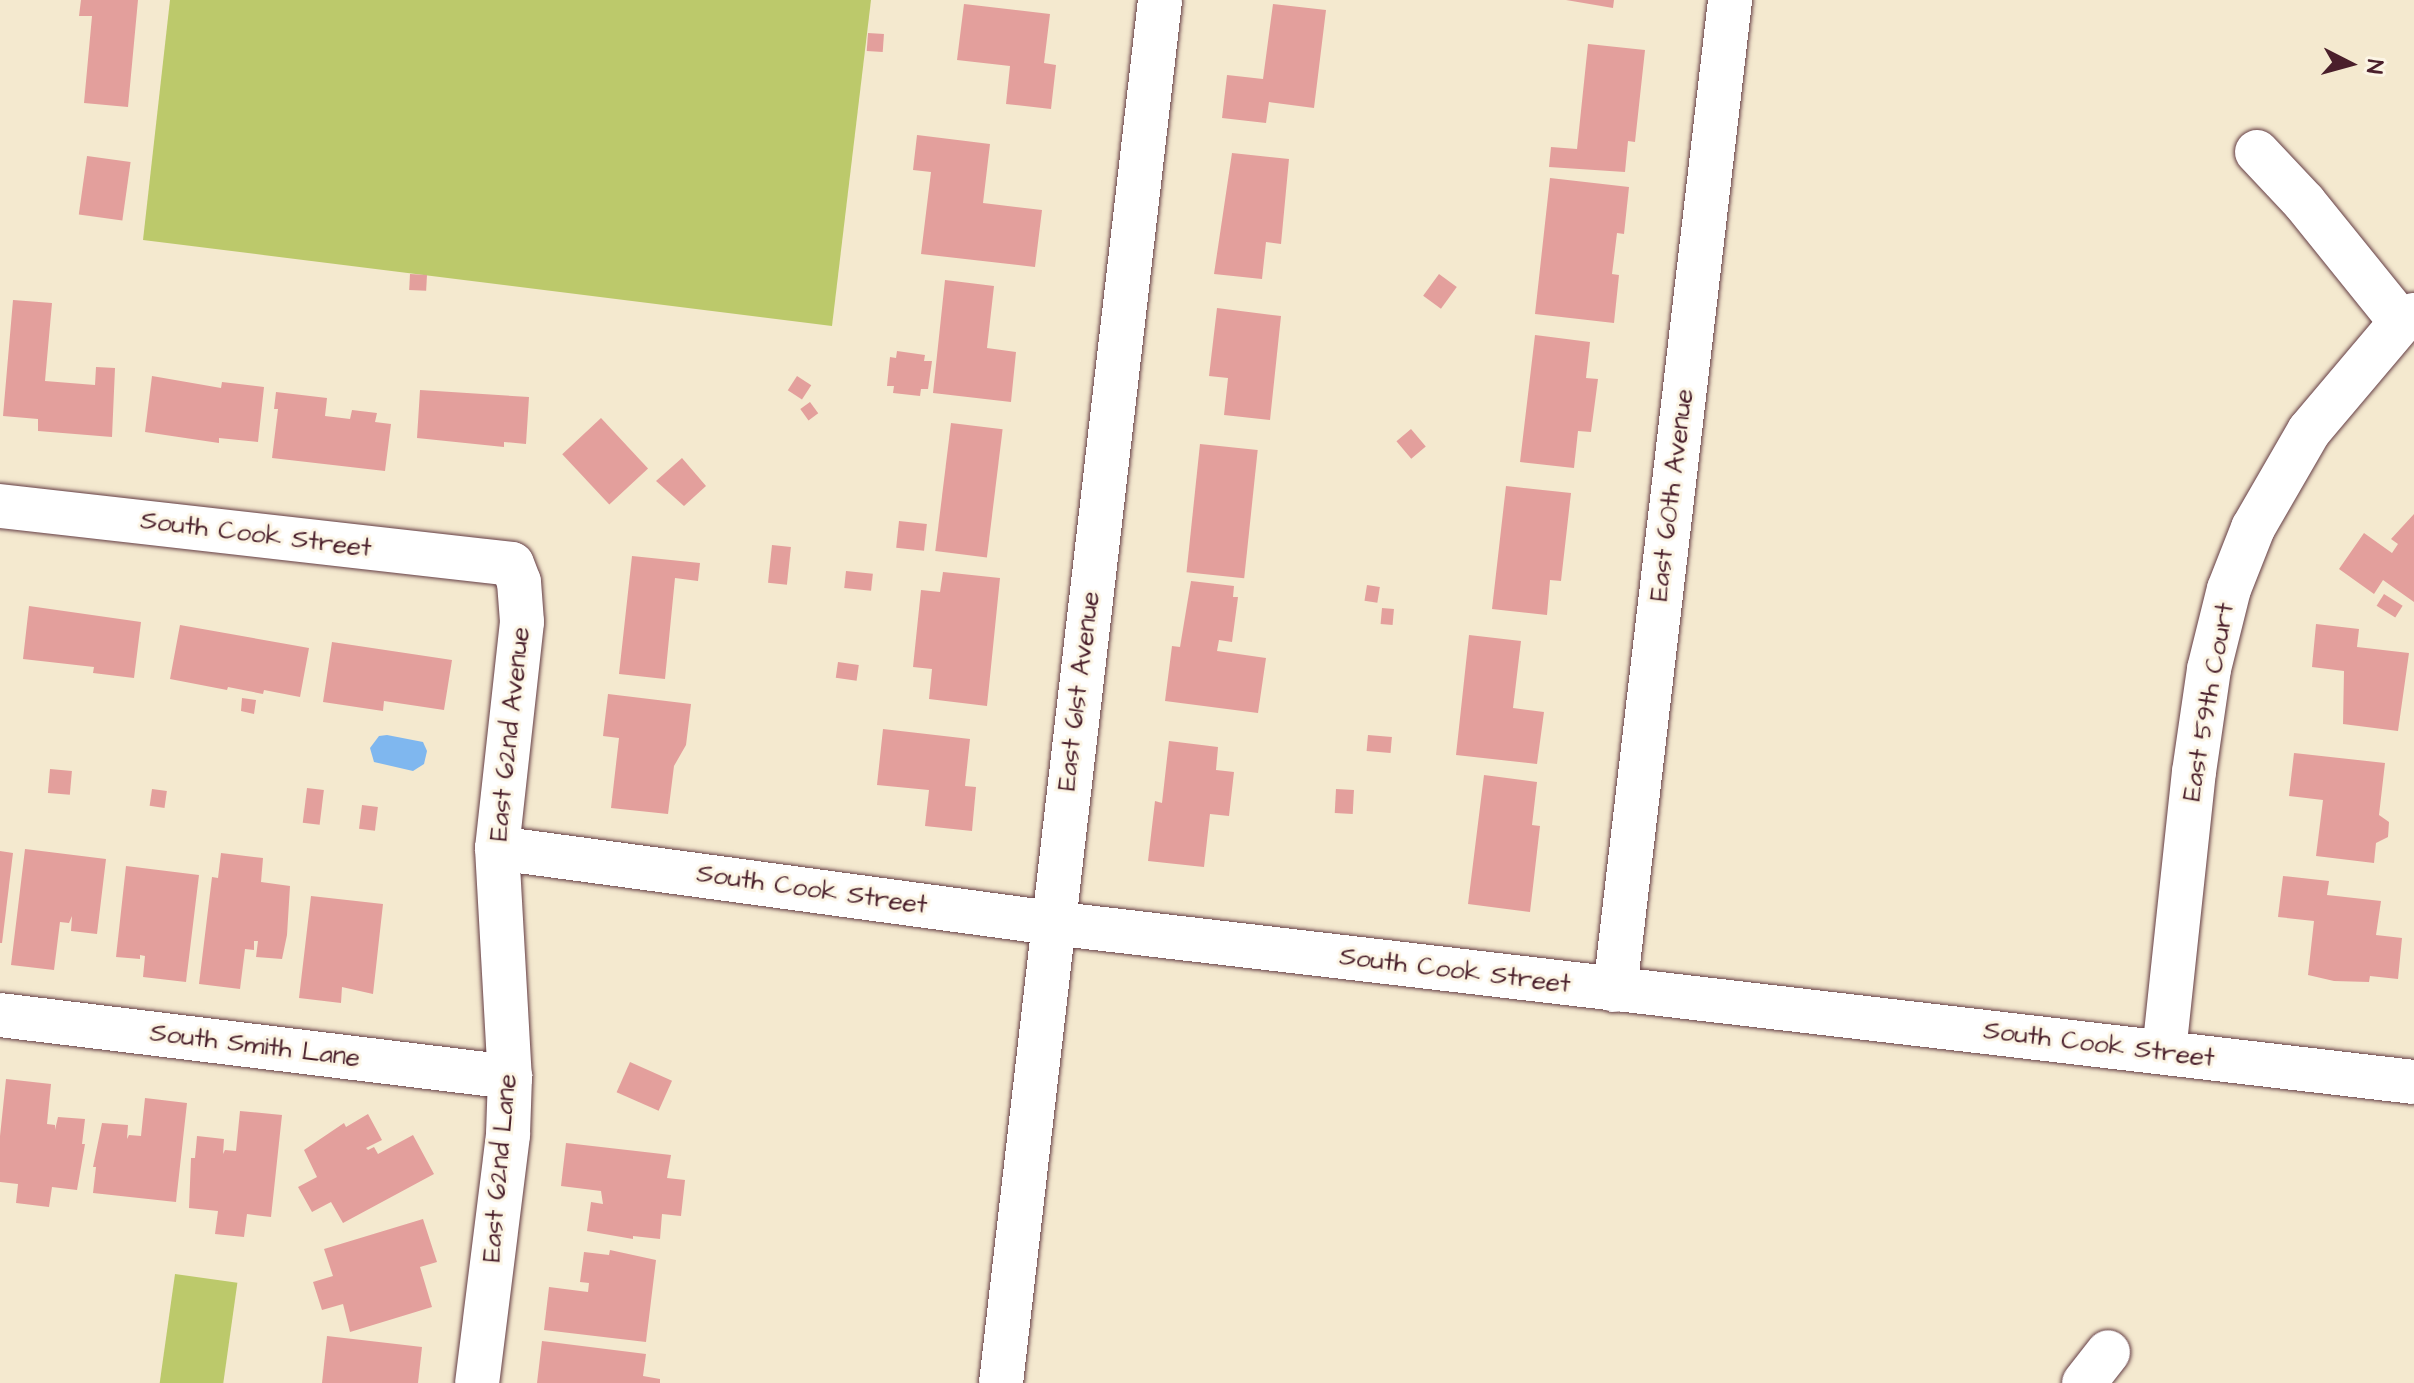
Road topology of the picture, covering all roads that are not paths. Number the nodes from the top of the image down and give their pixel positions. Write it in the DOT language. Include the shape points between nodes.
graph roads {
  1 [pos="1160,0"];
  2 [pos="1730,0"];
  3 [pos="2257,152"];
  4 [pos="2407,318"];
  5 [pos="0,506"];
  6 [pos="512,564"];
  7 [pos="497,848"];
  8 [pos="503,905"];
  9 [pos="1052,923"];
  10 [pos="1615,990"];
  11 [pos="0,1015"];
  12 [pos="2164,1052"];
  13 [pos="510,1077"];
  14 [pos="2414,1082"];
  15 [pos="477,1383"];
  16 [pos="1001,1383"];
  1 -- 9 [label="street, East 61st Avenue"];
  2 -- 10 [label="street, East 60th Avenue"];
  3 -- 4 [label="street"];
  4 -- 12 [label="street, East 59th Court" via="2309,431 2253,528 2229,589 2209,669 2194,772"];
  5 -- 6 [label="street, South Cook Street"];
  6 -- 7 [label="street, East 62nd Avenue" via="522,622"];
  7 -- 8 [label="street, East 62nd Avenue"];
  7 -- 9 [label="street, South Cook Street"];
  8 -- 13 [label="street, East 62nd Lane"];
  9 -- 10 [label="street, South Cook Street"];
  9 -- 16 [label="street, East 61st Avenue"];
  10 -- 12 [label="street, South Cook Street"];
  11 -- 13 [label="street, South Smith Lane"];
  12 -- 14 [label="street, South Cook Street"];
  13 -- 15 [label="street, East 62nd Lane" via="508,1135"];
}
